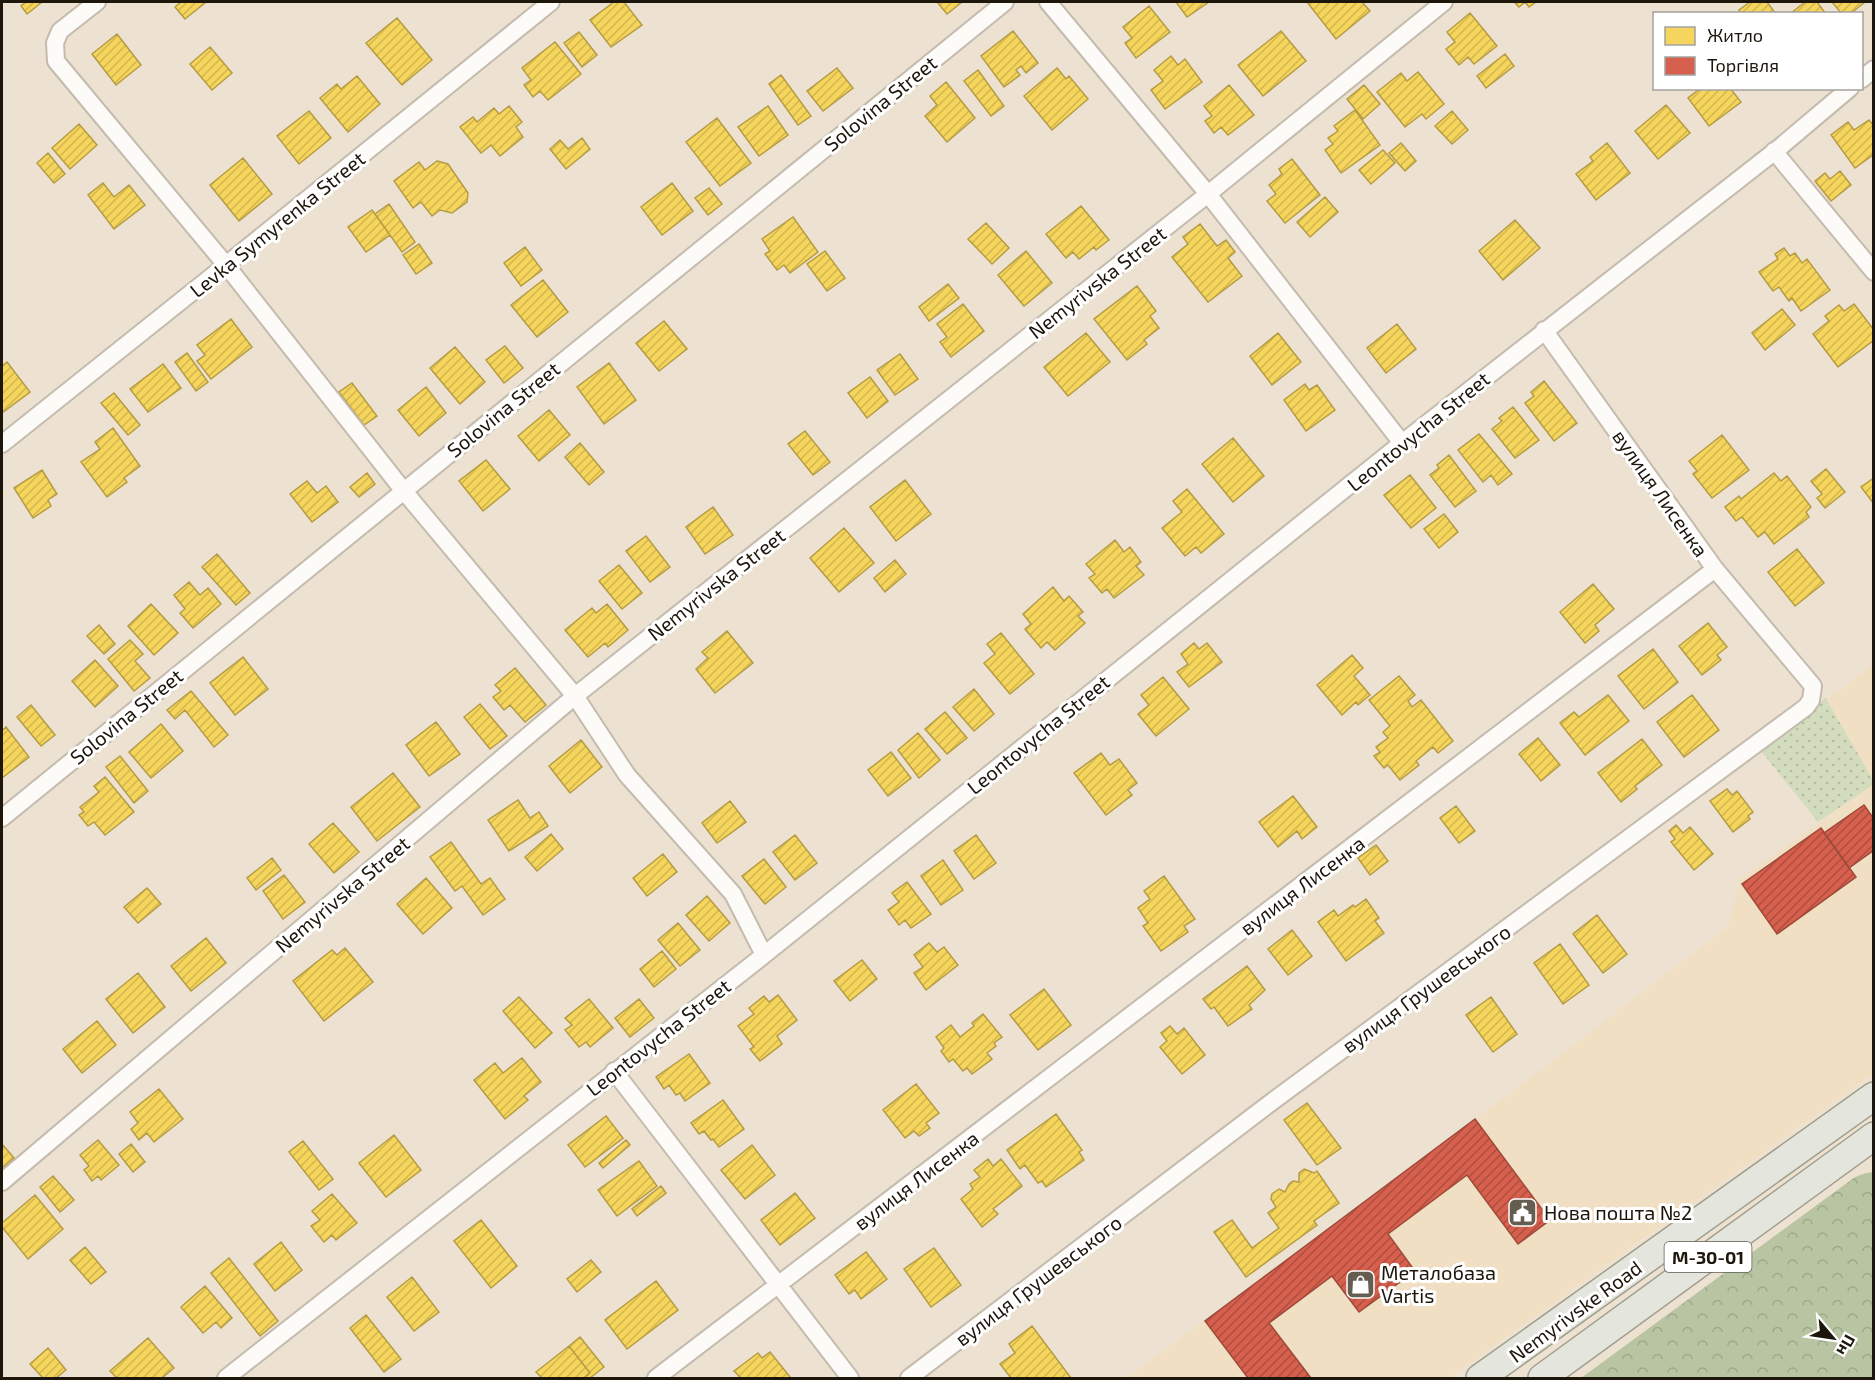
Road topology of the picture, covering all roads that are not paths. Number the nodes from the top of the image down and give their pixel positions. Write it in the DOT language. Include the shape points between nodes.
graph roads {
  1 [pos="97,2"];
  2 [pos="551,2"];
  3 [pos="1005,2"];
  4 [pos="1048,2"];
  5 [pos="1444,2"];
  6 [pos="1848,90"];
  7 [pos="1774,151"];
  8 [pos="1208,195"];
  9 [pos="226,266"];
  10 [pos="1874,273"];
  11 [pos="1544,330"];
  12 [pos="1402,443"];
  13 [pos="2,444"];
  14 [pos="403,490"];
  15 [pos="1715,569"];
  16 [pos="575,696"];
  17 [pos="2,818"];
  18 [pos="764,955"];
  19 [pos="614,1071"];
  20 [pos="1874,1096"];
  21 [pos="1874,1136"];
  22 [pos="2,1182"];
  23 [pos="779,1284"];
  24 [pos="226,1378"];
  25 [pos="656,1378"];
  26 [pos="850,1378"];
  27 [pos="909,1378"];
  28 [pos="1480,1378"];
  29 [pos="1542,1378"];
  1 -- 9 [label="street" via="60,31 55,43 56,61"];
  2 -- 9 [label="street, Levka Symyrenka Street"];
  3 -- 14 [label="street, Solovina Street"];
  4 -- 8 [label="street"];
  5 -- 8 [label="street, Nemyrivska Street"];
  6 -- 7 [label="street, Leontovycha Street"];
  7 -- 10 [label="street"];
  7 -- 11 [label="street, Leontovycha Street"];
  8 -- 12 [label="street"];
  8 -- 16 [label="street, Nemyrivska Street"];
  9 -- 13 [label="street, Levka Symyrenka Street"];
  9 -- 14 [label="street"];
  11 -- 12 [label="street, Leontovycha Street"];
  11 -- 15 [label="street, вулиця Лисенка"];
  12 -- 18 [label="street, Leontovycha Street"];
  14 -- 16 [label="street"];
  14 -- 17 [label="street, Solovina Street"];
  15 -- 23 [label="street, вулиця Лисенка"];
  15 -- 27 [label="street, вулиця Грушевського" via="1813,686 1806,707 1278,1097"];
  16 -- 18 [label="street" via="627,775 733,894"];
  16 -- 22 [label="street, Nemyrivska Street"];
  18 -- 19 [label="street, Leontovycha Street"];
  19 -- 23 [label="street"];
  19 -- 24 [label="street, Leontovycha Street"];
  20 -- 28 [label="main road, Nemyrivske Road / М-30-01"];
  21 -- 29 [label="main road, Nemyrivske Road / М-30-01"];
  23 -- 25 [label="street, вулиця Лисенка"];
  23 -- 26 [label="street"];
}
